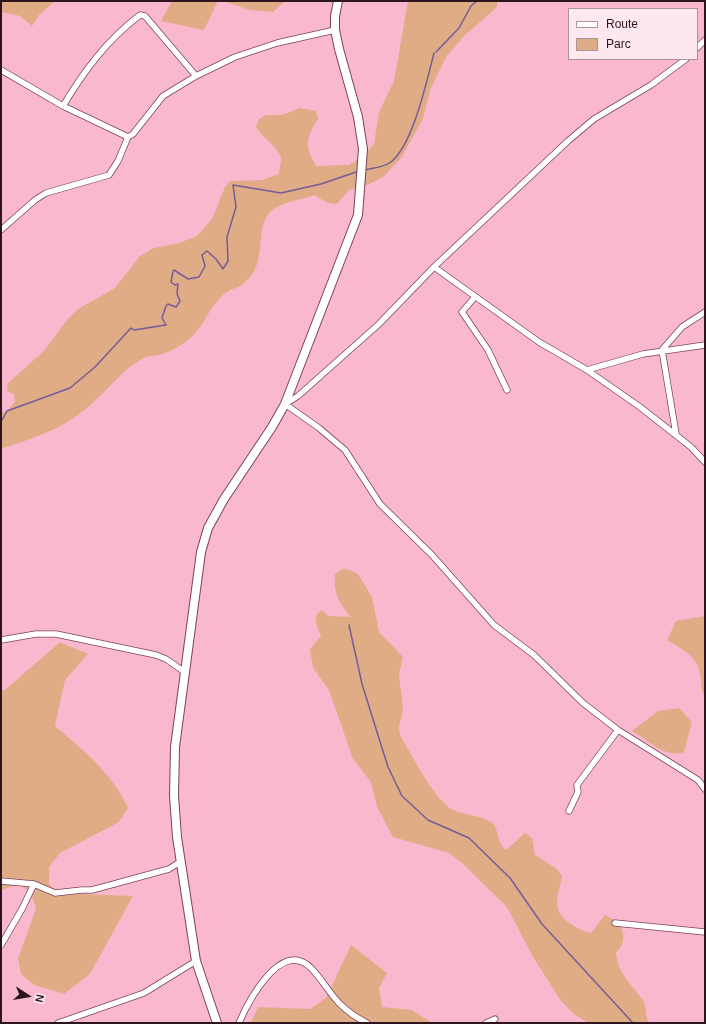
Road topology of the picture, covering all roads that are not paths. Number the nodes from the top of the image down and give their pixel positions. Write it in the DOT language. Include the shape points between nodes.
graph roads {
  1 [pos="338,1"];
  2 [pos="335,30"];
  3 [pos="685,60"];
  4 [pos="1,70"];
  5 [pos="196,76"];
  6 [pos="63,106"];
  7 [pos="128,137"];
  8 [pos="1,230"];
  9 [pos="434,267"];
  10 [pos="475,297"];
  11 [pos="705,312"];
  12 [pos="705,345"];
  13 [pos="662,350"];
  14 [pos="587,370"];
  15 [pos="507,390"];
  16 [pos="285,404"];
  17 [pos="676,435"];
  18 [pos="705,462"];
  19 [pos="1,640"];
  20 [pos="186,673"];
  21 [pos="618,730"];
  22 [pos="705,789"];
  23 [pos="569,811"];
  24 [pos="180,862"];
  25 [pos="1,880"];
  26 [pos="34,884"];
  27 [pos="615,923"];
  28 [pos="705,932"];
  29 [pos="1,945"];
  30 [pos="196,961"];
  31 [pos="495,1019"];
  32 [pos="58,1023"];
  33 [pos="218,1023"];
  34 [pos="239,1023"];
  35 [pos="367,1023"];
  36 [pos="486,1023"];
  1 -- 2 [label="street"];
  2 -- 5 [label="street" via="242,54"];
  2 -- 16 [label="street" via="358,117 363,149 358,215"];
  3 -- 9 [label="street" via="651,85 589,123"];
  4 -- 6 [label="street"];
  5 -- 6 [label="street" via="145,16 140,15 103,48 82,74"];
  5 -- 7 [label="street" via="163,96"];
  6 -- 7 [label="street"];
  7 -- 8 [label="street" via="109,175 46,193"];
  9 -- 10 [label="street"];
  9 -- 16 [label="street" via="379,324 298,396"];
  10 -- 14 [label="street" via="539,342"];
  10 -- 15 [label="street" via="462,312 488,350"];
  11 -- 13 [label="street" via="682,327"];
  12 -- 13 [label="street"];
  13 -- 14 [label="street"];
  13 -- 17 [label="street"];
  14 -- 17 [label="street"];
  16 -- 20 [label="street" via="208,528 201,552"];
  16 -- 21 [label="street" via="345,450 380,504 432,555 494,625 534,655 584,703"];
  17 -- 18 [label="street"];
  19 -- 20 [label="street" via="36,634 56,634 156,655"];
  20 -- 24 [label="street" via="175,747 174,796"];
  21 -- 22 [label="street" via="698,780"];
  21 -- 23 [label="street" via="577,785 578,792"];
  24 -- 26 [label="street" via="169,869 92,890 56,893"];
  24 -- 30 [label="street"];
  25 -- 26 [label="street"];
  26 -- 29 [label="street"];
  27 -- 28 [label="street"];
  30 -- 32 [label="street" via="144,993"];
  30 -- 33 [label="street"];
  31 -- 36 [label="street"];
  34 -- 35 [label="street" via="248,1002 264,978 292,960 311,967 340,1004 353,1016"];
}
